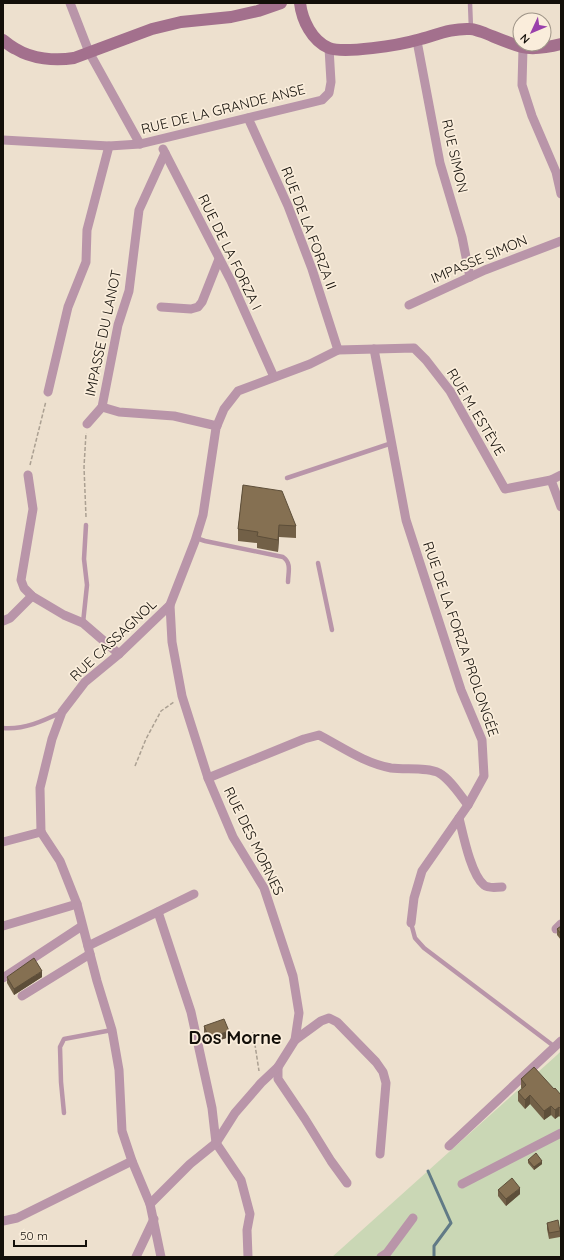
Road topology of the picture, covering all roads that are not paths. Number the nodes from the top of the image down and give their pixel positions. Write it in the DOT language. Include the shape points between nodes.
graph roads {
  1 [pos="70,3"];
  2 [pos="281,3"];
  3 [pos="300,3"];
  4 [pos="470,3"];
  5 [pos="471,29"];
  6 [pos="3,40"];
  7 [pos="416,40"];
  8 [pos="512,44"];
  9 [pos="329,48"];
  10 [pos="89,52"];
  11 [pos="523,52"];
  12 [pos="248,118"];
  13 [pos="159,141"];
  14 [pos="3,142"];
  15 [pos="140,144"];
  16 [pos="109,146"];
  17 [pos="164,153"];
  18 [pos="561,194"];
  19 [pos="561,241"];
  20 [pos="219,259"];
  21 [pos="470,277"];
  22 [pos="409,305"];
  23 [pos="161,307"];
  24 [pos="374,348"];
  25 [pos="338,350"];
  26 [pos="274,377"];
  27 [pos="48,392"];
  28 [pos="102,407"];
  29 [pos="87,424"];
  30 [pos="217,426"];
  31 [pos="392,444"];
  32 [pos="28,475"];
  33 [pos="561,475"];
  34 [pos="287,478"];
  35 [pos="551,480"];
  36 [pos="561,507"];
  37 [pos="86,525"];
  38 [pos="196,538"];
  39 [pos="318,563"];
  40 [pos="288,582"];
  41 [pos="32,596"];
  42 [pos="170,605"];
  43 [pos="3,621"];
  44 [pos="83,623"];
  45 [pos="332,630"];
  46 [pos="119,654"];
  47 [pos="62,712"];
  48 [pos="3,728"];
  49 [pos="208,778"];
  50 [pos="468,805"];
  51 [pos="459,818"];
  52 [pos="41,832"];
  53 [pos="3,842"];
  54 [pos="502,887"];
  55 [pos="194,894"];
  56 [pos="76,904"];
  57 [pos="158,912"];
  58 [pos="411,923"];
  59 [pos="3,926"];
  60 [pos="82,926"];
  61 [pos="89,950"];
  62 [pos="3,978"];
  63 [pos="22,996"];
  64 [pos="112,1030"];
  65 [pos="295,1040"];
  66 [pos="558,1044"];
  67 [pos="278,1067"];
  68 [pos="64,1113"];
  69 [pos="561,1133"];
  70 [pos="216,1143"];
  71 [pos="449,1146"];
  72 [pos="380,1154"];
  73 [pos="132,1160"];
  74 [pos="347,1183"];
  75 [pos="462,1184"];
  76 [pos="150,1204"];
  77 [pos="413,1218"];
  78 [pos="154,1219"];
  79 [pos="3,1221"];
  80 [pos="386,1256"];
  81 [pos="136,1257"];
  82 [pos="161,1257"];
  83 [pos="248,1257"];
  1 -- 10 [label="street"];
  2 -- 10 [label="street" via="231,17 182,22 152,29"];
  3 -- 9 [label="street" via="312,33"];
  4 -- 5 [label="lane"];
  5 -- 7 [label="street" via="446,31"];
  5 -- 8 [label="street"];
  6 -- 10 [label="street" via="24,53 53,59 74,58"];
  7 -- 9 [label="street" via="375,48"];
  7 -- 21 [label="street, RUE SIMON" via="440,163 462,237"];
  9 -- 12 [label="street, RUE DE LA GRANDE ANSE" via="331,82 329,93 322,100"];
  10 -- 15 [label="street"];
  11 -- 18 [label="street" via="522,85 556,172"];
  12 -- 13 [label="street, RUE DE LA GRANDE ANSE"];
  12 -- 25 [label="street, RUE DE LA FORZA II" via="288,206 312,269"];
  13 -- 15 [label="street, RUE DE LA GRANDE ANSE"];
  13 -- 17 [label="street, RUE DE LA FORZA I"];
  14 -- 16 [label="street, RUE DE LA GRANDE ANSE"];
  15 -- 16 [label="street, RUE DE LA GRANDE ANSE"];
  16 -- 27 [label="street" via="87,230 86,262 68,307"];
  17 -- 20 [label="street, RUE DE LA FORZA I"];
  17 -- 28 [label="street, IMPASSE DU LANOT" via="139,210 129,291 118,325"];
  19 -- 21 [label="street, IMPASSE SIMON"];
  20 -- 23 [label="street" via="198,307"];
  20 -- 26 [label="street, RUE DE LA FORZA I"];
  21 -- 22 [label="street, IMPASSE SIMON"];
  24 -- 25 [label="street, RUE M. ESTÈVE"];
  24 -- 31 [label="street, RUE DE LA FORZA PROLONGÉE"];
  24 -- 35 [label="street, RUE M. ESTÈVE" via="414,348 426,360 450,391 505,489"];
  25 -- 26 [label="street, RUE CASSAGNOL" via="310,364"];
  26 -- 30 [label="street, RUE CASSAGNOL" via="238,391 224,409"];
  28 -- 29 [label="street, IMPASSE DU LANOT"];
  28 -- 30 [label="street" via="119,412 174,416"];
  30 -- 38 [label="street, RUE CASSAGNOL" via="203,515"];
  31 -- 34 [label="lane"];
  31 -- 50 [label="street, RUE DE LA FORZA PROLONGÉE" via="406,520 461,690 482,740 484,776"];
  32 -- 41 [label="street" via="33,509 21,580 24,588"];
  33 -- 35 [label="street, RUE M. ESTÈVE"];
  35 -- 36 [label="street"];
  37 -- 44 [label="lane" via="84,558 87,585"];
  38 -- 40 [label="lane" via="283,557 289,565"];
  38 -- 42 [label="street, RUE CASSAGNOL"];
  39 -- 45 [label="lane"];
  41 -- 43 [label="street" via="10,618"];
  41 -- 44 [label="street"];
  42 -- 46 [label="street, RUE CASSAGNOL"];
  42 -- 49 [label="street, RUE DES MORNES" via="172,642 182,696"];
  44 -- 46 [label="street"];
  46 -- 47 [label="street, RUE CASSAGNOL" via="85,682"];
  47 -- 48 [label="lane" via="39,723 13,729"];
  47 -- 52 [label="street, RUE CASSAGNOL" via="52,739 40,788"];
  49 -- 50 [label="street" via="319,735 366,760 390,767 439,773"];
  49 -- 65 [label="street, RUE DES MORNES" via="233,837 264,888 282,939 293,976 299,1012"];
  50 -- 51 [label="street, RUE DE LA FORZA PROLONGÉE"];
  51 -- 54 [label="street" via="478,878 484,886"];
  51 -- 58 [label="street, RUE DE LA FORZA PROLONGÉE" via="422,872 414,898"];
  52 -- 53 [label="street"];
  52 -- 56 [label="street" via="60,861"];
  55 -- 57 [label="street"];
  56 -- 59 [label="street"];
  56 -- 60 [label="street"];
  57 -- 61 [label="street"];
  57 -- 70 [label="street" via="191,1012 212,1108"];
  58 -- 66 [label="lane" via="415,938 424,948"];
  60 -- 61 [label="street"];
  60 -- 62 [label="street"];
  61 -- 63 [label="street"];
  61 -- 64 [label="street"];
  64 -- 68 [label="lane" via="64,1039 60,1047"];
  64 -- 73 [label="street" via="120,1070 122,1131"];
  65 -- 67 [label="street, RUE DES MORNES"];
  65 -- 72 [label="street" via="321,1020 329,1018 337,1022 376,1062 383,1072 386,1083"];
  66 -- 71 [label="street"];
  67 -- 70 [label="street, RUE DES MORNES" via="235,1113"];
  67 -- 74 [label="street" via="278,1079"];
  69 -- 75 [label="street"];
  70 -- 76 [label="street, RUE DES MORNES" via="190,1164"];
  70 -- 83 [label="street" via="241,1180 250,1214 247,1230"];
  73 -- 76 [label="street"];
  73 -- 79 [label="street" via="17,1218"];
  76 -- 78 [label="street"];
  77 -- 80 [label="street"];
  78 -- 81 [label="street"];
  78 -- 82 [label="street"];
}
